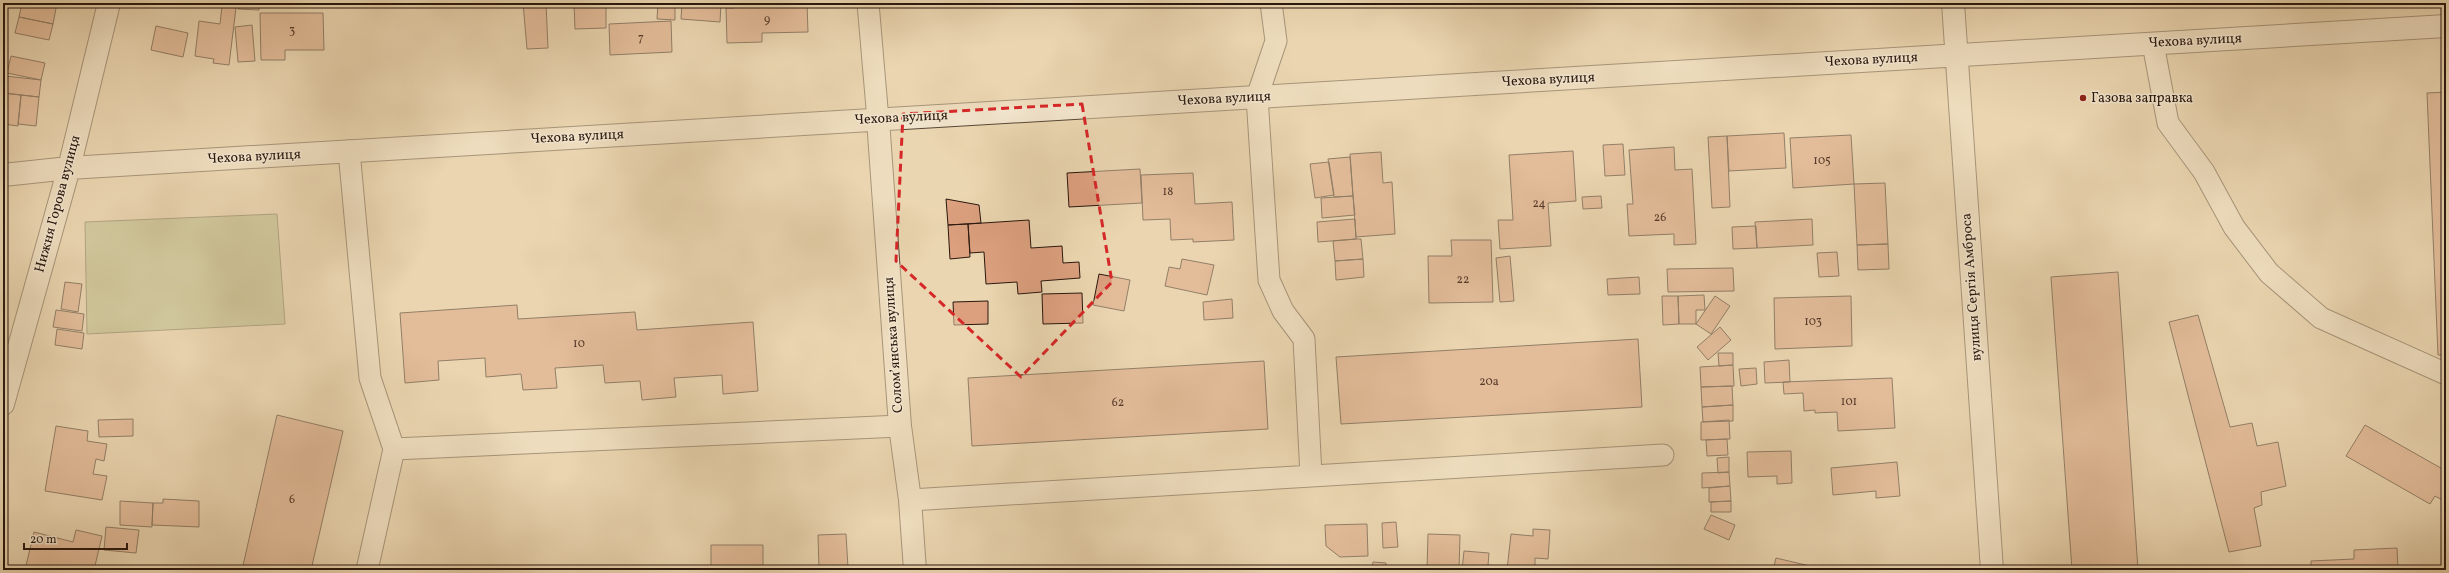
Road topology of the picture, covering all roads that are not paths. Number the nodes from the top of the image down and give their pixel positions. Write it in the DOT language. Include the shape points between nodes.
graph roads {
  1 [pos="109,3"];
  2 [pos="868,3"];
  3 [pos="1271,3"];
  4 [pos="1953,3"];
  5 [pos="2446,26"];
  6 [pos="2152,44"];
  7 [pos="1956,55"];
  8 [pos="1257,97"];
  9 [pos="878,120"];
  10 [pos="349,151"];
  11 [pos="69,168"];
  12 [pos="4,178"];
  13 [pos="2446,374"];
  14 [pos="3,404"];
  15 [pos="900,426"];
  16 [pos="394,449"];
  17 [pos="1663,455"];
  18 [pos="1311,475"];
  19 [pos="910,500"];
  20 [pos="367,570"];
  21 [pos="915,570"];
  22 [pos="1992,570"];
  1 -- 11 [label="street, Нижня Горова вулиця"];
  2 -- 9 [label="lane"];
  3 -- 8 [label="lane" via="1276,41"];
  4 -- 7 [label="street, вулиця Сергія Амброса"];
  5 -- 6 [label="street, Чехова вулиця"];
  6 -- 7 [label="street, Чехова вулиця"];
  6 -- 13 [label="lane" via="2168,123 2204,172 2234,227 2269,273 2321,318"];
  7 -- 8 [label="street, Чехова вулиця"];
  7 -- 22 [label="street, вулиця Сергія Амброса"];
  8 -- 9 [label="street, Чехова вулиця"];
  8 -- 18 [label="lane" via="1269,280 1283,311 1304,339"];
  9 -- 10 [label="street, Чехова вулиця"];
  9 -- 15 [label="street, Соломʼянська вулиця"];
  10 -- 11 [label="street, Чехова вулиця"];
  10 -- 16 [label="lane" via="370,378"];
  11 -- 12 [label="street, Чехова вулиця"];
  11 -- 14 [label="street, Нижня Горова вулиця"];
  15 -- 16 [label="lane"];
  15 -- 19 [label="street, Соломʼянська вулиця"];
  16 -- 20 [label="lane"];
  17 -- 18 [label="lane"];
  18 -- 19 [label="lane"];
  19 -- 21 [label="street, Соломʼянська вулиця"];
}
